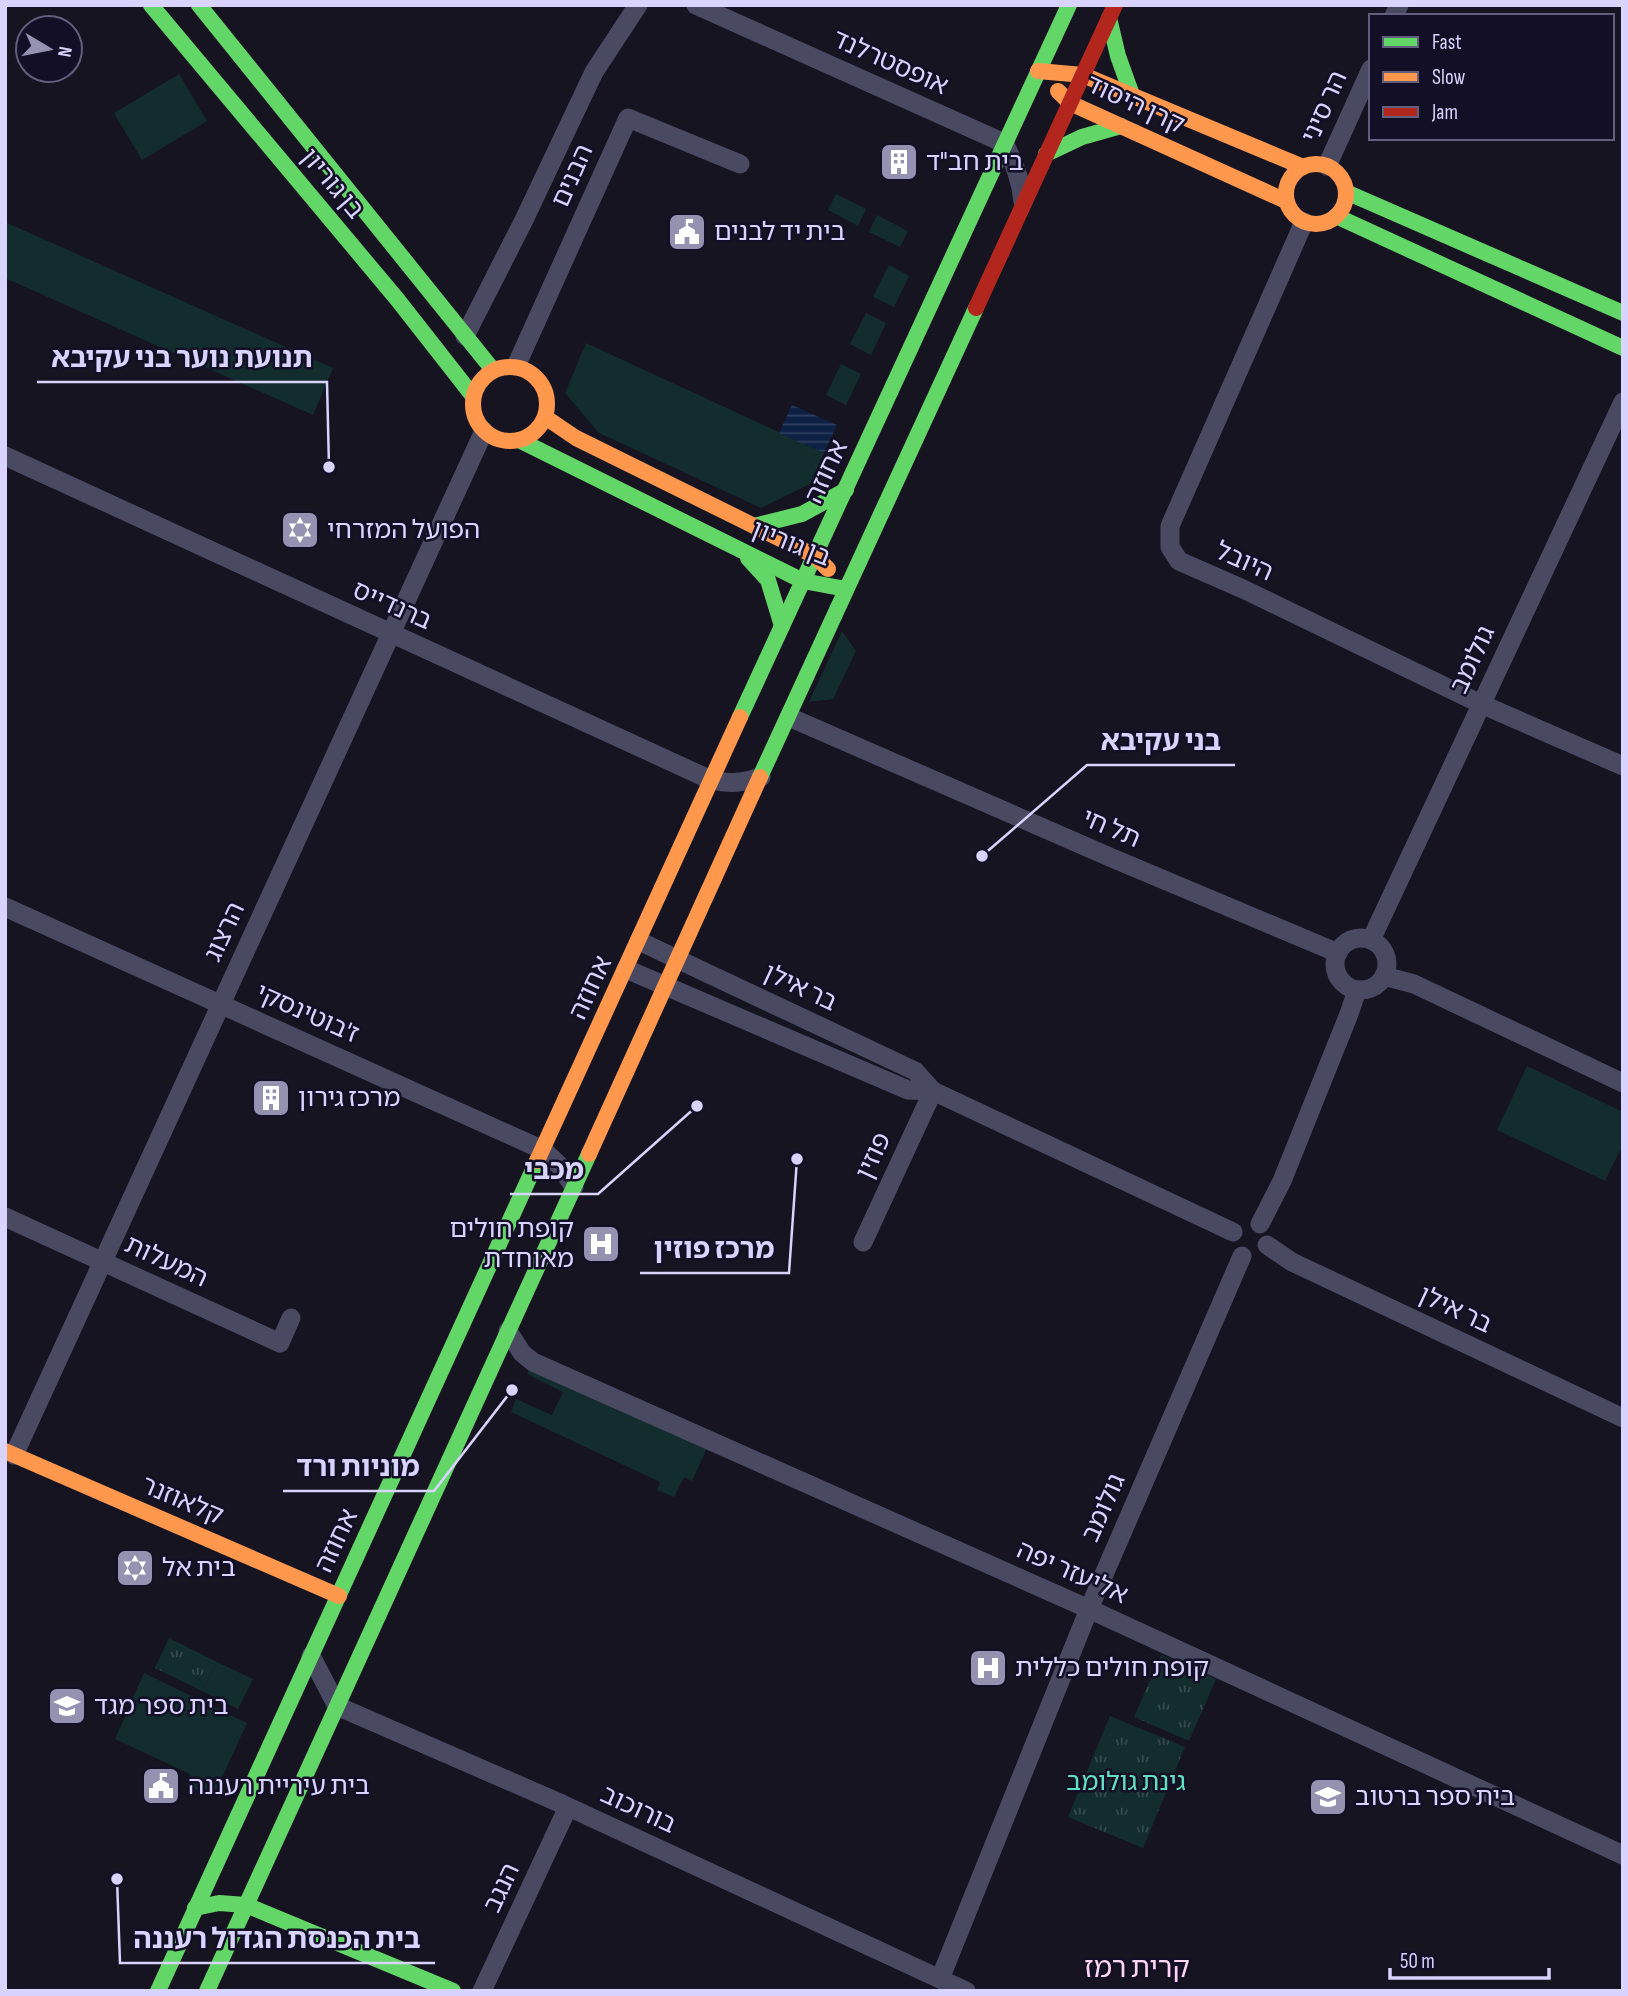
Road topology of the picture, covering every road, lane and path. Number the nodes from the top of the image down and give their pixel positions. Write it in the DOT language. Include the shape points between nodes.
graph roads {
  1 [pos="150,5"];
  2 [pos="199,5"];
  3 [pos="638,5"];
  4 [pos="696,5"];
  5 [pos="1069,5"];
  6 [pos="1112,12"];
  7 [pos="1038,71"];
  8 [pos="1369,73"];
  9 [pos="1083,75"];
  10 [pos="1132,95"];
  11 [pos="1070,103"];
  12 [pos="1121,126"];
  13 [pos="1004,143"];
  14 [pos="1046,154"];
  15 [pos="740,164"];
  16 [pos="1327,166"];
  17 [pos="1303,167"];
  18 [pos="1346,192"];
  19 [pos="1286,201"];
  20 [pos="1023,203"];
  21 [pos="1336,216"];
  22 [pos="1304,222"];
  23 [pos="1623,313"];
  24 [pos="465,335"];
  25 [pos="1623,348"];
  26 [pos="516,366"];
  27 [pos="493,370"];
  28 [pos="473,396"];
  29 [pos="1623,402"];
  30 [pos="545,417"];
  31 [pos="484,430"];
  32 [pos="519,440"];
  33 [pos="5,456"];
  34 [pos="846,490"];
  35 [pos="754,526"];
  36 [pos="741,551"];
  37 [pos="815,556"];
  38 [pos="803,581"];
  39 [pos="846,589"];
  40 [pos="782,626"];
  41 [pos="390,634"];
  42 [pos="1481,704"];
  43 [pos="789,717"];
  44 [pos="1623,766"];
  45 [pos="761,777"];
  46 [pos="711,780"];
  47 [pos="5,907"];
  48 [pos="1371,940"];
  49 [pos="639,941"];
  50 [pos="1338,953"];
  51 [pos="676,960"];
  52 [pos="626,969"];
  53 [pos="1384,976"];
  54 [pos="664,985"];
  55 [pos="1357,990"];
  56 [pos="220,1004"];
  57 [pos="1623,1083"];
  58 [pos="933,1091"];
  59 [pos="543,1150"];
  60 [pos="574,1187"];
  61 [pos="5,1217"];
  62 [pos="1260,1224"];
  63 [pos="1233,1232"];
  64 [pos="863,1242"];
  65 [pos="1268,1245"];
  66 [pos="1242,1256"];
  67 [pos="103,1261"];
  68 [pos="291,1318"];
  69 [pos="508,1331"];
  70 [pos="1623,1418"];
  71 [pos="10,1453"];
  72 [pos="339,1596"];
  73 [pos="1089,1609"];
  74 [pos="311,1656"];
  75 [pos="337,1706"];
  76 [pos="568,1807"];
  77 [pos="1623,1855"];
  78 [pos="257,1882"];
  79 [pos="246,1905"];
  80 [pos="195,1909"];
  81 [pos="272,1916"];
  82 [pos="940,1979"];
  83 [pos="158,1991"];
  84 [pos="207,1991"];
  85 [pos="453,1991"];
  86 [pos="482,1991"];
  87 [pos="967,1991"];
  1 -- 28 [label="main road, בן גוריון"];
  2 -- 24 [label="main road, בן גוריון"];
  3 -- 24 [label="street, הבנים" via="594,72"];
  4 -- 13 [label="street, אופסטרלנד"];
  5 -- 7 [label="main road, אחוזה"];
  6 -- 9 [label="main road"];
  6 -- 10 [label="main road" via="1118,56"];
  7 -- 9 [label="main road, קרן היסוד"];
  7 -- 11 [label="main road, קרן היסוד"];
  7 -- 13 [label="main road, אחוזה"];
  8 -- 16 [label="street, הר סיני"];
  9 -- 10 [label="main road, קרן היסוד"];
  9 -- 11 [label="main road"];
  10 -- 17 [label="main road, קרן היסוד"];
  11 -- 12 [label="main road, קרן היסוד"];
  11 -- 14 [label="main road"];
  12 -- 14 [label="main road"];
  12 -- 19 [label="main road, קרן היסוד"];
  13 -- 20 [label="street" via="1015,163"];
  13 -- 34 [label="main road, אחוזה"];
  14 -- 20 [label="main road"];
  15 -- 26 [label="street, הבנים" via="628,118"];
  16 -- 17 [label="main road"];
  16 -- 18 [label="main road" via="1340,176"];
  17 -- 19 [label="main road" via="1287,185"];
  18 -- 21 [label="main road"];
  18 -- 23 [label="main road"];
  19 -- 22 [label="main road"];
  20 -- 39 [label="main road"];
  21 -- 22 [label="main road" via="1321,224"];
  21 -- 25 [label="main road"];
  22 -- 42 [label="street, היובל" via="1170,526 1170,547 1179,561"];
  24 -- 27 [label="main road, בן גוריון"];
  26 -- 27 [label="main road"];
  26 -- 30 [label="main road" via="539,380 548,404"];
  27 -- 28 [label="main road" via="477,385"];
  28 -- 31 [label="main road" via="473,408"];
  29 -- 42 [label="street, גולומב"];
  30 -- 32 [label="main road" via="530,435"];
  30 -- 35 [label="main road, בן גוריון" via="576,438"];
  31 -- 32 [label="main road" via="494,438"];
  31 -- 41 [label="street, הרצוג"];
  32 -- 36 [label="main road, בן גוריון"];
  33 -- 41 [label="street, ברנדייס"];
  34 -- 35 [label="main road" via="808,513"];
  34 -- 37 [label="main road, אחוזה"];
  35 -- 37 [label="main road, בן גוריון"];
  36 -- 38 [label="main road, בן גוריון"];
  36 -- 40 [label="main road" via="768,580"];
  37 -- 38 [label="main road, אחוזה"];
  37 -- 39 [label="main road, בן גוריון"];
  38 -- 39 [label="main road, בן גוריון"];
  38 -- 40 [label="main road, אחוזה"];
  39 -- 43 [label="main road"];
  40 -- 46 [label="main road, אחוזה"];
  41 -- 46 [label="street, ברנדייס"];
  41 -- 56 [label="street, הרצוג"];
  42 -- 44 [label="street, היובל"];
  42 -- 48 [label="street, גולומב"];
  43 -- 45 [label="main road"];
  43 -- 50 [label="street, תל חי"];
  45 -- 46 [label="street, ברנדייס" via="746,782"];
  45 -- 51 [label="main road"];
  46 -- 49 [label="main road, אחוזה"];
  47 -- 56 [label="street, ז'בוטינסקי"];
  48 -- 50 [label="street" via="1349,941"];
  48 -- 53 [label="street" via="1386,958"];
  49 -- 51 [label="street, בר אילן"];
  49 -- 52 [label="main road, אחוזה"];
  50 -- 55 [label="street" via="1339,978"];
  51 -- 54 [label="main road"];
  51 -- 58 [label="street, בר אילן" via="915,1071"];
  52 -- 54 [label="street, בר אילן"];
  52 -- 59 [label="main road, אחוזה"];
  53 -- 55 [label="street" via="1370,988"];
  53 -- 57 [label="street" via="1414,984"];
  54 -- 58 [label="street, בר אילן" via="908,1090"];
  54 -- 60 [label="main road"];
  55 -- 62 [label="street" via="1282,1181"];
  56 -- 59 [label="street, ז'בוטינסקי"];
  56 -- 67 [label="street, הרצוג"];
  58 -- 63 [label="street, בר אילן"];
  58 -- 64 [label="street, פוזין"];
  59 -- 60 [label="street, ז'בוטינסקי"];
  59 -- 72 [label="main road, אחוזה"];
  60 -- 69 [label="main road"];
  61 -- 67 [label="street, המעלות"];
  62 -- 63 [label="street" via="1247,1221"];
  62 -- 65 [label="street"];
  63 -- 66 [label="street" via="1231,1243"];
  65 -- 66 [label="street" via="1259,1255"];
  65 -- 70 [label="street, בר אילן" via="1292,1262"];
  66 -- 73 [label="street, גולומב"];
  67 -- 68 [label="street, המעלות" via="280,1343"];
  67 -- 71 [label="street, הרצוג"];
  69 -- 73 [label="street, אליעזר יפה" via="534,1362"];
  69 -- 75 [label="main road"];
  71 -- 72 [label="main road, קלאוזנר"];
  72 -- 74 [label="main road, אחוזה"];
  73 -- 77 [label="street, אליעזר יפה"];
  73 -- 82 [label="street, גולומב"];
  74 -- 75 [label="street"];
  74 -- 80 [label="main road, אחוזה"];
  75 -- 76 [label="street, בורוכוב"];
  75 -- 78 [label="main road"];
  76 -- 82 [label="street, בורוכוב"];
  76 -- 86 [label="street, הנגב"];
  78 -- 79 [label="main road"];
  78 -- 81 [label="main road"];
  79 -- 80 [label="main road" via="219,1903"];
  79 -- 81 [label="main road"];
  79 -- 84 [label="main road"];
  80 -- 83 [label="main road, אחוזה"];
  81 -- 85 [label="main road"];
  82 -- 87 [label="street, בורוכוב"];
}
